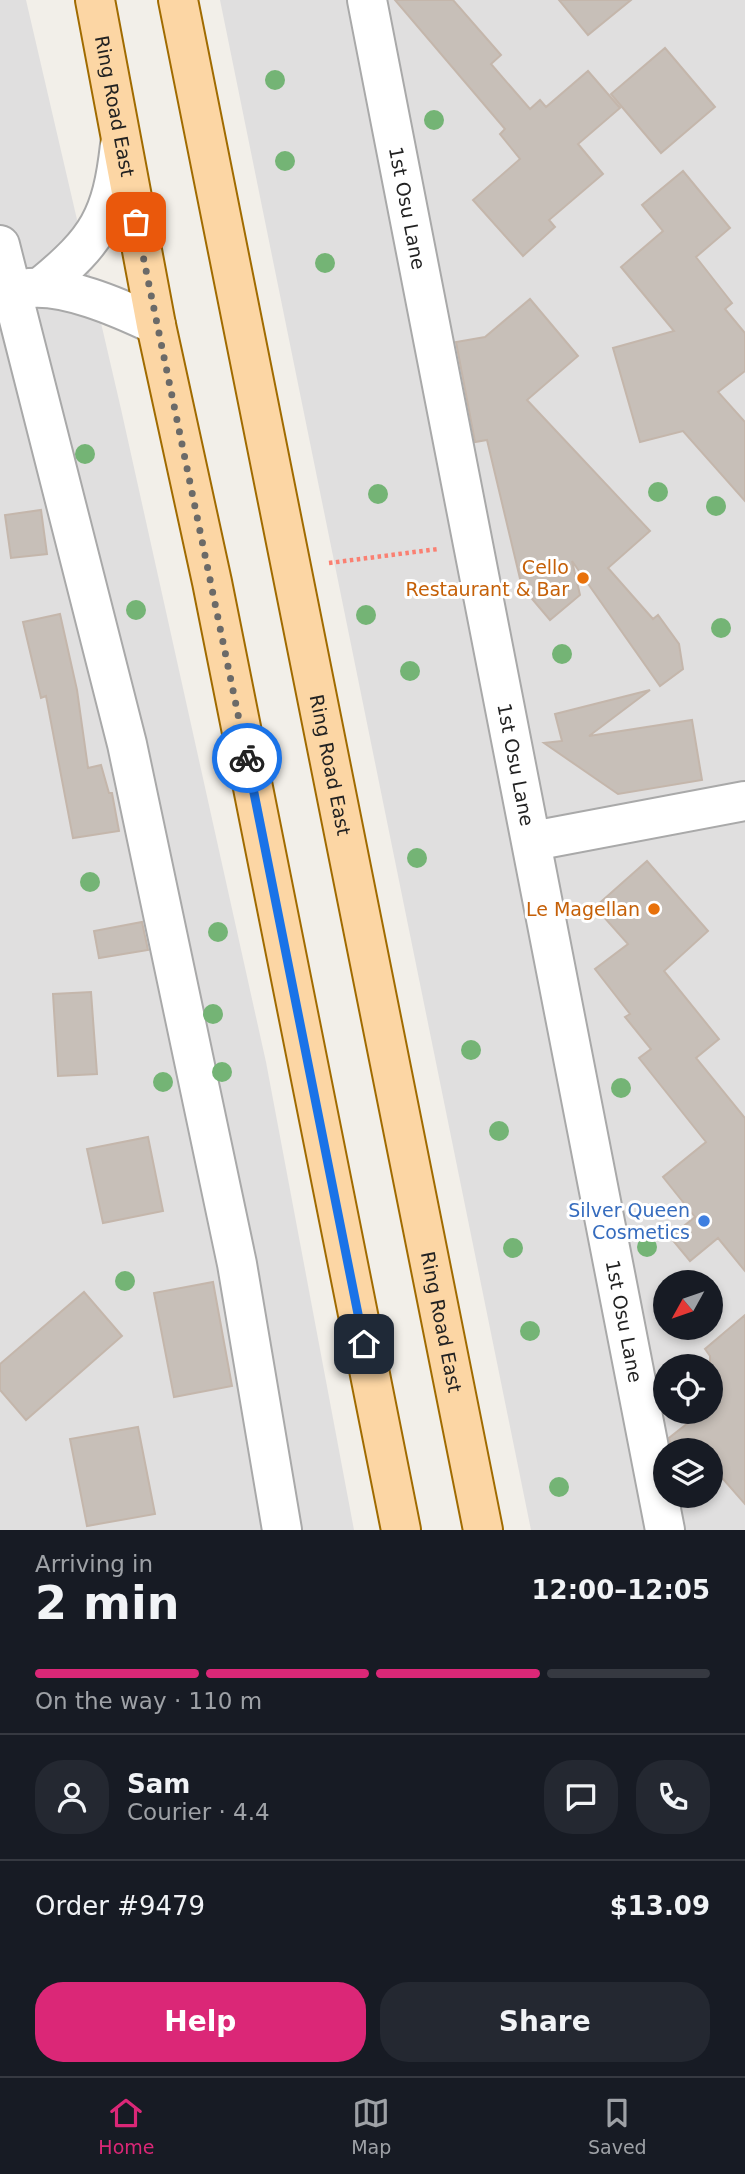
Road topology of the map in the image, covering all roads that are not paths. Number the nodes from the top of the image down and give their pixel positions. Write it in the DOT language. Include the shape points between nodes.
graph roads {
  1 [pos="95,0"];
  2 [pos="178,0"];
  3 [pos="367,0"];
  4 [pos="120,145"];
  5 [pos="0,245"];
  6 [pos="17,290"];
  7 [pos="156,325"];
  8 [pos="745,801"];
  9 [pos="533,841"];
  10 [pos="282,1530"];
  11 [pos="401,1530"];
  12 [pos="483,1530"];
  13 [pos="665,1530"];
  1 -- 4 [label="main road, Ring Road East"];
  2 -- 12 [label="main road, Ring Road East"];
  3 -- 9 [label="street, 1st Osu Lane"];
  4 -- 6 [label="street" via="115,188 103,221 79,255"];
  4 -- 7 [label="main road, Ring Road East"];
  5 -- 6 [label="street"];
  6 -- 7 [label="street" via="112,306"];
  6 -- 10 [label="street" via="127,744 237,1264"];
  7 -- 11 [label="main road, Ring Road East" via="212,582"];
  8 -- 9 [label="street"];
  9 -- 13 [label="street, 1st Osu Lane"];
}
